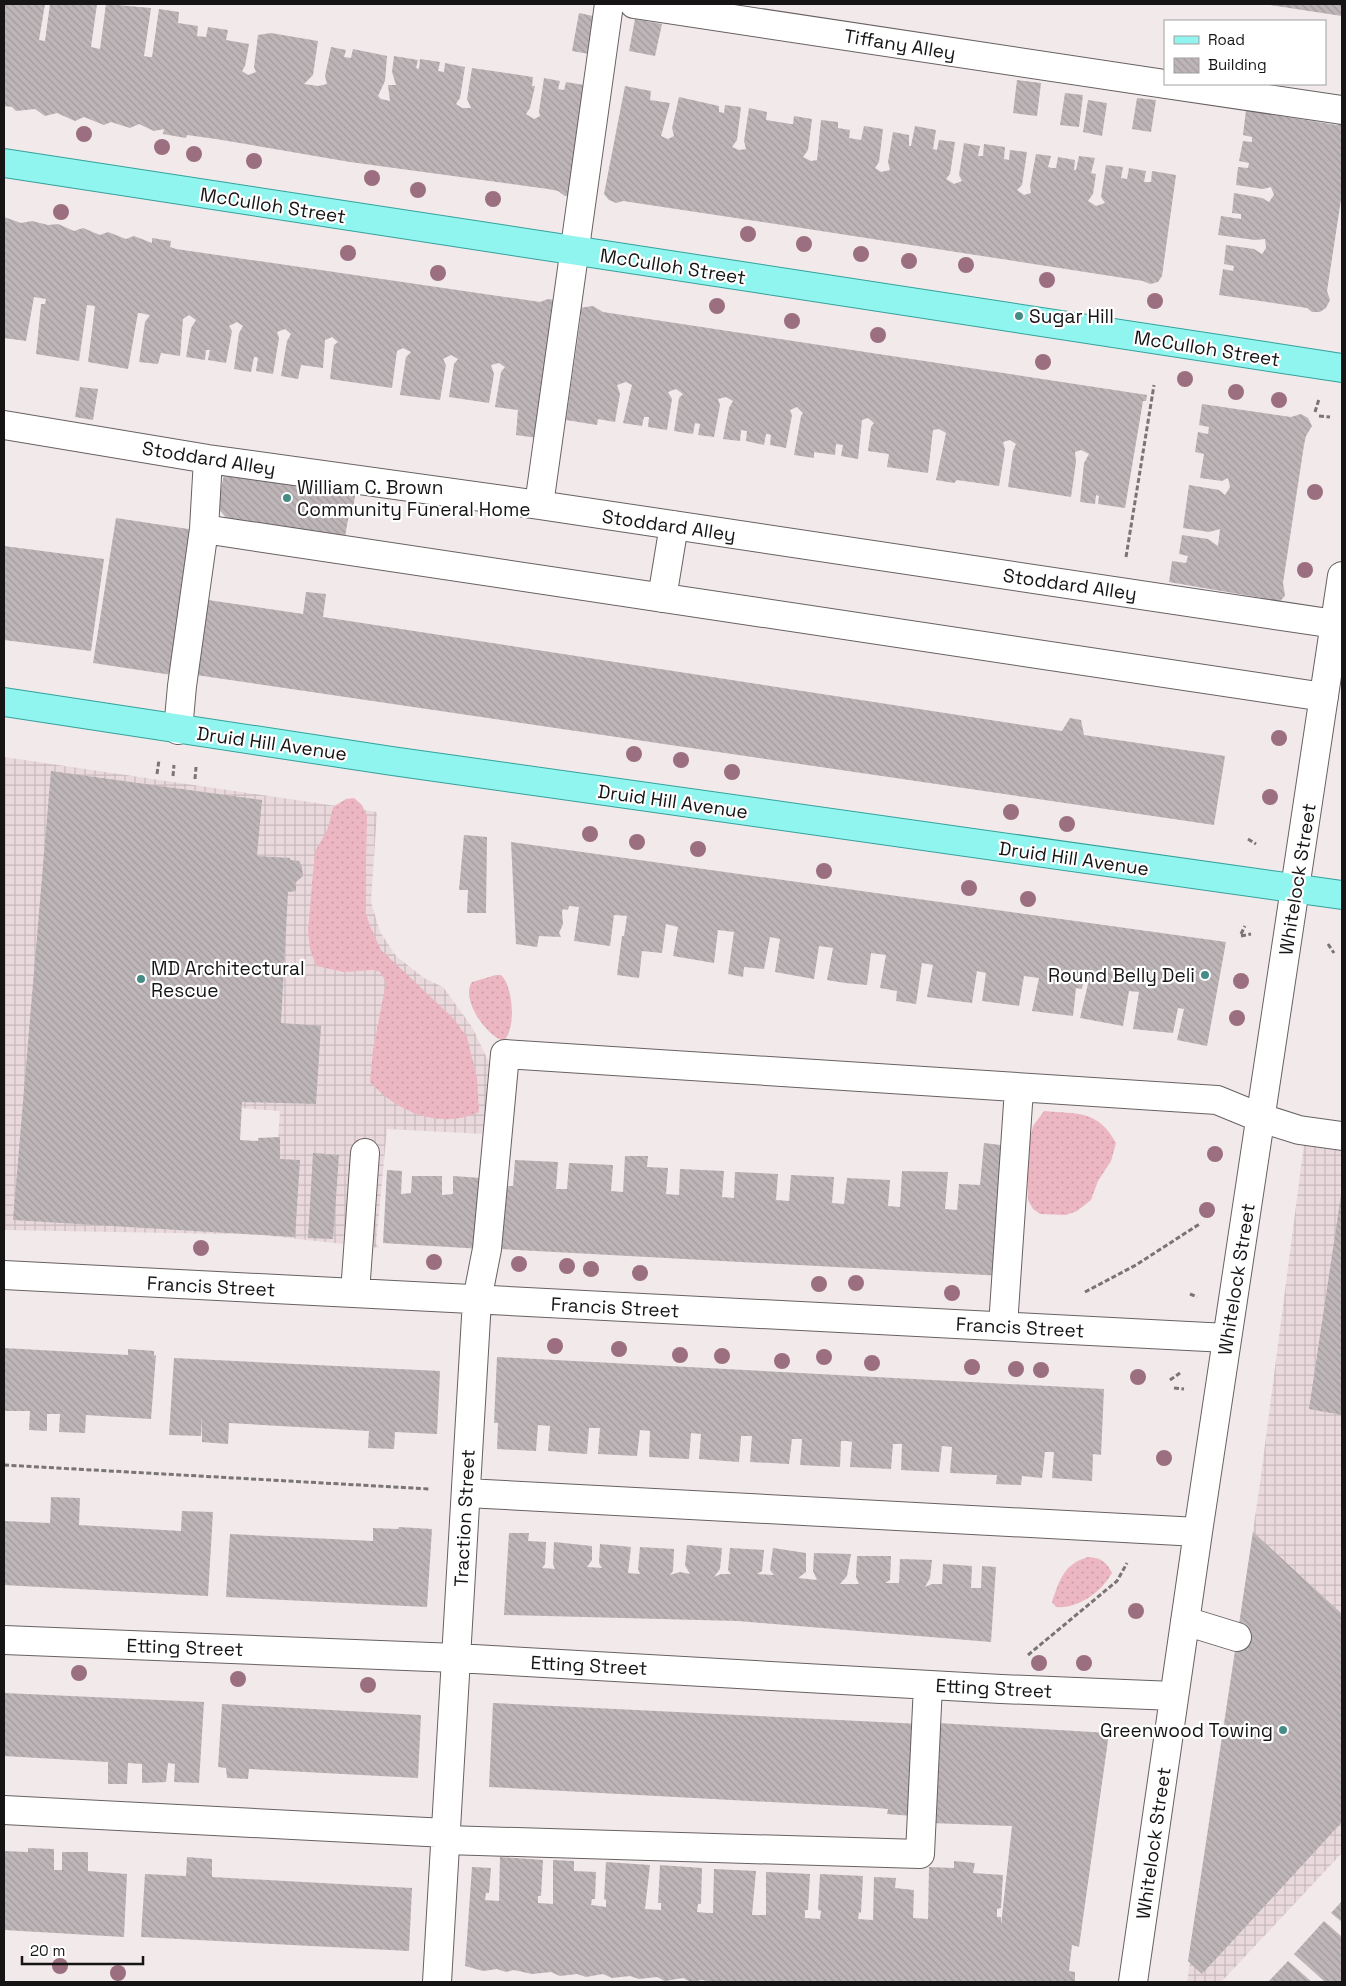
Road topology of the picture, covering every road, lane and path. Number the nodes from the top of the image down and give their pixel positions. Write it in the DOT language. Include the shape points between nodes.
graph roads {
  1 [pos="609,4"];
  2 [pos="634,4"];
  3 [pos="1164,84"];
  4 [pos="1172,85"];
  5 [pos="1342,110"];
  6 [pos="4,163"];
  7 [pos="576,251"];
  8 [pos="1342,368"];
  9 [pos="1154,385"];
  10 [pos="1319,398"];
  11 [pos="1315,412"];
  12 [pos="1319,416"];
  13 [pos="1330,417"];
  14 [pos="4,426"];
  15 [pos="208,459"];
  16 [pos="539,505"];
  17 [pos="674,525"];
  18 [pos="204,529"];
  19 [pos="1342,576"];
  20 [pos="1121,592"];
  21 [pos="662,598"];
  22 [pos="1336,641"];
  23 [pos="1324,697"];
  24 [pos="4,702"];
  25 [pos="178,730"];
  26 [pos="159,757"];
  27 [pos="175,759"];
  28 [pos="196,764"];
  29 [pos="157,774"];
  30 [pos="173,776"];
  31 [pos="195,779"];
  32 [pos="1248,839"];
  33 [pos="1256,844"];
  34 [pos="1297,887"];
  35 [pos="1342,895"];
  36 [pos="1245,926"];
  37 [pos="1251,934"];
  38 [pos="1328,944"];
  39 [pos="1334,954"];
  40 [pos="1019,1089"];
  41 [pos="1261,1118"];
  42 [pos="1342,1136"];
  43 [pos="365,1154"];
  44 [pos="1200,1223"];
  45 [pos="4,1275"];
  46 [pos="1084,1292"];
  47 [pos="355,1293"];
  48 [pos="1190,1294"];
  49 [pos="1197,1296"];
  50 [pos="477,1300"];
  51 [pos="1003,1326"];
  52 [pos="1227,1338"];
  53 [pos="1180,1373"];
  54 [pos="1170,1380"];
  55 [pos="1174,1388"];
  56 [pos="1184,1389"];
  57 [pos="4,1464"];
  58 [pos="435,1489"];
  59 [pos="466,1493"];
  60 [pos="1138,1530"];
  61 [pos="1198,1532"];
  62 [pos="1185,1621"];
  63 [pos="1237,1637"];
  64 [pos="4,1640"];
  65 [pos="456,1658"];
  66 [pos="928,1685"];
  67 [pos="1001,1689"];
  68 [pos="1174,1696"];
  69 [pos="4,1810"];
  70 [pos="446,1836"];
  71 [pos="437,1982"];
  72 [pos="1134,1982"];
  1 -- 7 [label="street"];
  2 -- 3 [label="street, Tiffany Alley"];
  4 -- 5 [label="street, Tiffany Alley"];
  6 -- 7 [label="main road, McCulloh Street"];
  7 -- 8 [label="main road, McCulloh Street"];
  7 -- 16 [label="street"];
  9 -- 20 [label="path"];
  10 -- 11 [label="path"];
  12 -- 13 [label="path"];
  14 -- 15 [label="street, Stoddard Alley"];
  15 -- 16 [label="street, Stoddard Alley"];
  15 -- 18 [label="street"];
  16 -- 17 [label="street, Stoddard Alley"];
  17 -- 20 [label="street, Stoddard Alley"];
  17 -- 21 [label="street"];
  18 -- 21 [label="street"];
  18 -- 25 [label="street"];
  19 -- 22 [label="street, Whitelock Street"];
  20 -- 22 [label="street, Stoddard Alley"];
  21 -- 23 [label="street"];
  22 -- 23 [label="street, Whitelock Street"];
  23 -- 34 [label="street, Whitelock Street"];
  24 -- 25 [label="main road, Druid Hill Avenue"];
  25 -- 34 [label="main road, Druid Hill Avenue" via="1239,882"];
  26 -- 29 [label="path"];
  27 -- 30 [label="path"];
  28 -- 31 [label="path"];
  32 -- 33 [label="path"];
  34 -- 35 [label="main road, Druid Hill Avenue"];
  34 -- 41 [label="street, Whitelock Street"];
  36 -- 37 [label="path" via="1241,935"];
  38 -- 39 [label="path"];
  40 -- 41 [label="street" via="1217,1100"];
  40 -- 50 [label="street, Traction Street" via="506,1054 488,1250"];
  40 -- 51 [label="street"];
  41 -- 42 [label="street" via="1299,1130"];
  41 -- 52 [label="street, Whitelock Street"];
  43 -- 47 [label="street"];
  44 -- 46 [label="path" via="1136,1265"];
  45 -- 47 [label="street, Francis Street"];
  47 -- 50 [label="street, Francis Street"];
  48 -- 49 [label="path"];
  50 -- 51 [label="street, Francis Street"];
  50 -- 59 [label="street, Traction Street"];
  51 -- 52 [label="street, Francis Street"];
  52 -- 61 [label="street, Whitelock Street"];
  53 -- 54 [label="path"];
  55 -- 56 [label="path"];
  57 -- 58 [label="path"];
  59 -- 60 [label="street"];
  59 -- 65 [label="street, Traction Street"];
  60 -- 61 [label="street"];
  60 -- 67 [label="path" via="1132,1554 1117,1581 1034,1648"];
  61 -- 62 [label="street, Whitelock Street"];
  62 -- 63 [label="street"];
  62 -- 68 [label="street, Whitelock Street"];
  64 -- 65 [label="street, Etting Street"];
  65 -- 66 [label="street, Etting Street"];
  65 -- 70 [label="street, Traction Street"];
  66 -- 67 [label="street, Etting Street"];
  66 -- 70 [label="street" via="920,1854"];
  67 -- 68 [label="street, Etting Street"];
  68 -- 72 [label="street, Whitelock Street"];
  69 -- 70 [label="street"];
  70 -- 71 [label="street, Traction Street"];
}
